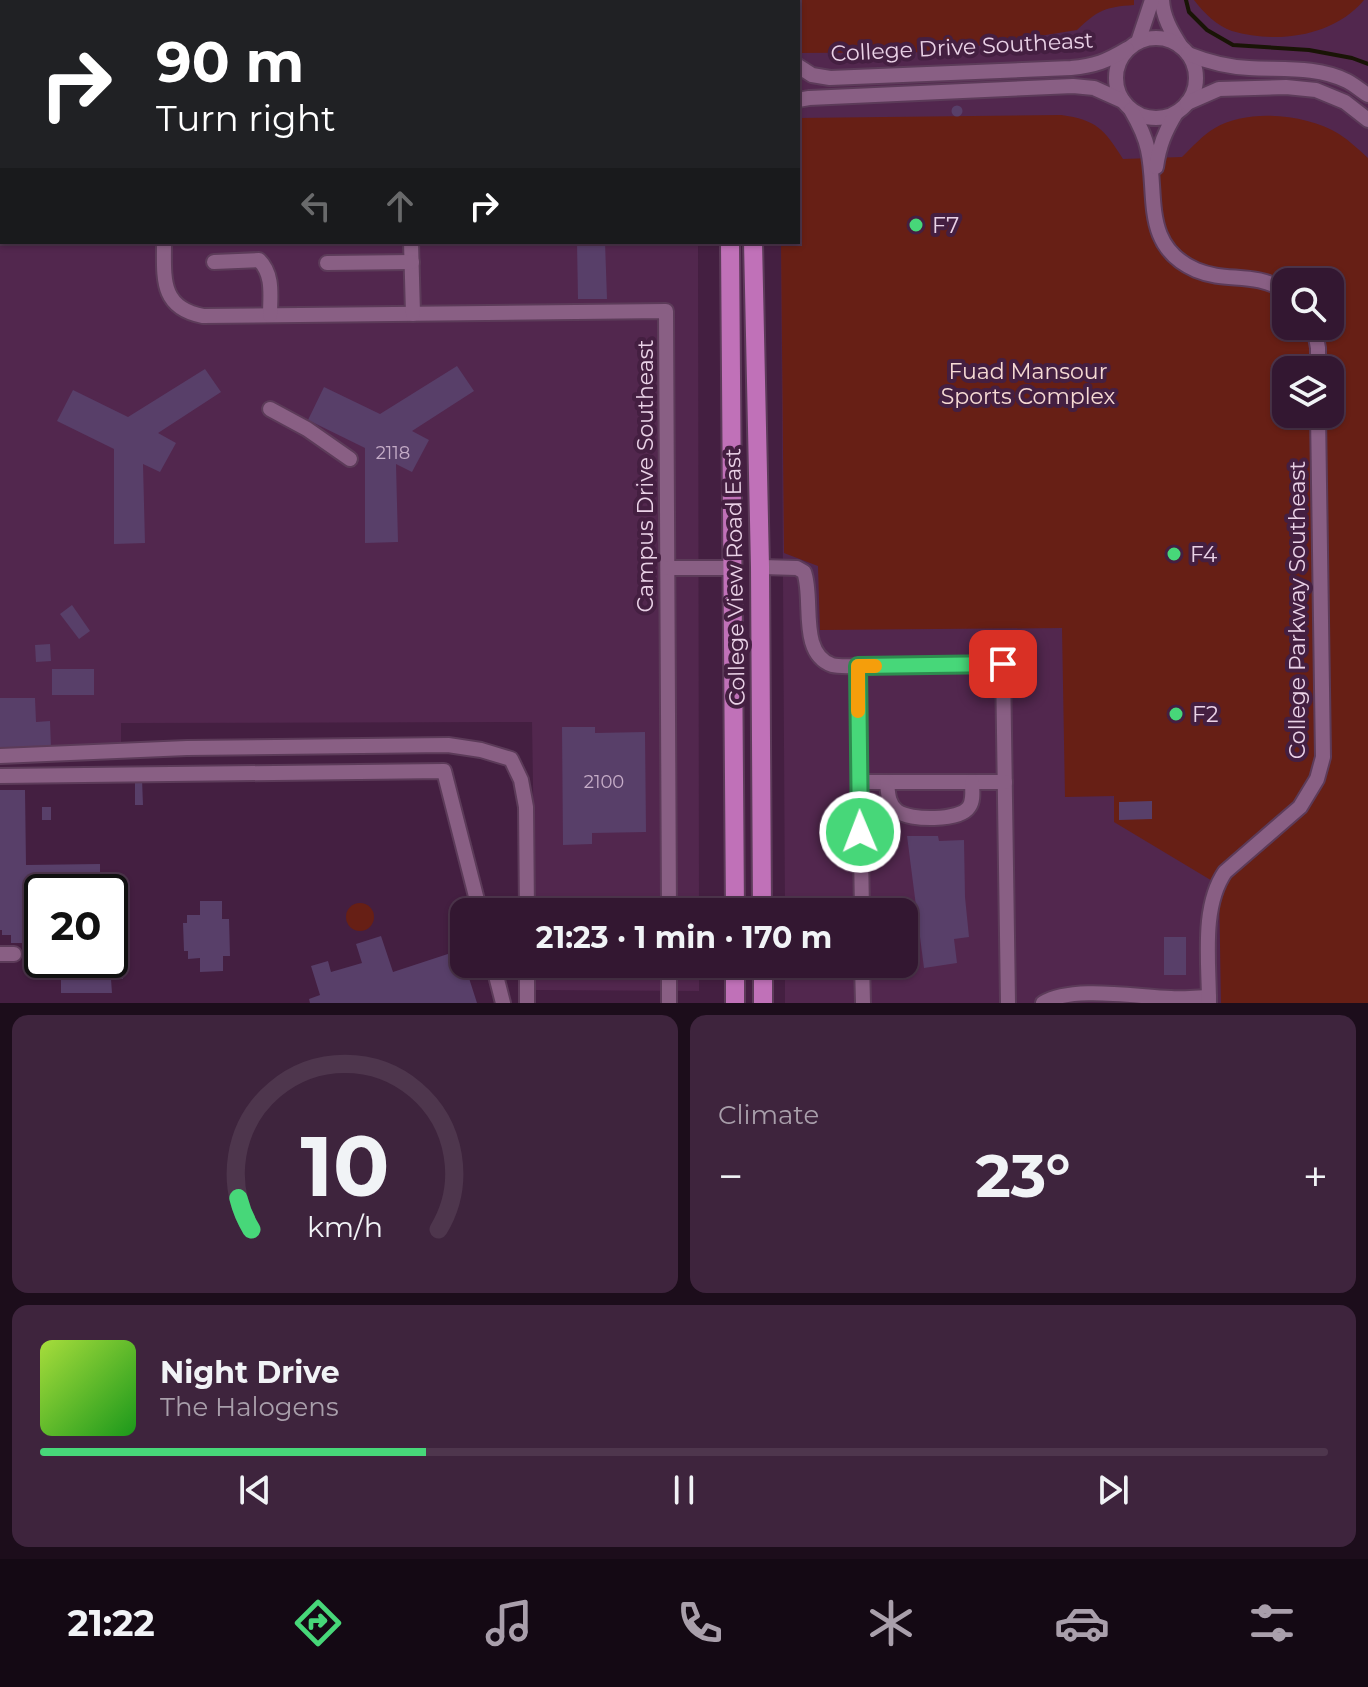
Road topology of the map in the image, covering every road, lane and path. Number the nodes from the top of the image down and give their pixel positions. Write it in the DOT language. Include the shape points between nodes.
graph roads {
  1 [pos="1152,0"];
  2 [pos="1162,0"];
  3 [pos="1133,46"];
  4 [pos="1184,50"];
  5 [pos="800,67"];
  6 [pos="1368,95"];
  7 [pos="800,100"];
  8 [pos="1127,105"];
  9 [pos="1181,108"];
  10 [pos="1368,120"];
  11 [pos="1152,203"];
  12 [pos="164,244"];
  13 [pos="411,244"];
  14 [pos="730,244"];
  15 [pos="753,244"];
  16 [pos="214,262"];
  17 [pos="412,262"];
  18 [pos="327,263"];
  19 [pos="1272,283"];
  20 [pos="413,314"];
  21 [pos="270,315"];
  22 [pos="270,409"];
  23 [pos="1318,428"];
  24 [pos="350,459"];
  25 [pos="760,567"];
  26 [pos="668,568"];
  27 [pos="733,568"];
  28 [pos="858,666"];
  29 [pos="0,756"];
  30 [pos="0,776"];
  31 [pos="860,782"];
  32 [pos="887,782"];
  33 [pos="972,782"];
  34 [pos="1005,782"];
  35 [pos="476,898"];
  36 [pos="527,898"];
  37 [pos="669,898"];
  38 [pos="735,898"];
  39 [pos="762,898"];
  40 [pos="862,898"];
  41 [pos="497,978"];
  42 [pos="527,978"];
  43 [pos="669,978"];
  44 [pos="735,978"];
  45 [pos="763,978"];
  46 [pos="862,978"];
  47 [pos="1209,1000"];
  48 [pos="503,1003"];
  49 [pos="527,1003"];
  50 [pos="669,1003"];
  51 [pos="735,1003"];
  52 [pos="763,1003"];
  53 [pos="863,1003"];
  54 [pos="1008,1003"];
  55 [pos="1043,1003"];
  1 -- 3 [label="street"];
  2 -- 4 [label="street" via="1171,31"];
  3 -- 4 [label="street" via="1162,38"];
  3 -- 5 [label="street, College Drive Southeast" via="1105,62 1060,69 830,78"];
  3 -- 8 [label="street" via="1119,61 1116,74"];
  4 -- 6 [label="street" via="1220,64 1321,72"];
  4 -- 9 [label="street" via="1196,76 1194,90"];
  7 -- 8 [label="street, College Drive Southeast" via="1073,86 1094,88"];
  8 -- 9 [label="street" via="1152,118"];
  8 -- 11 [label="street" via="1149,151"];
  9 -- 10 [label="street" via="1219,89 1286,87 1316,90 1345,102"];
  9 -- 11 [label="street" via="1164,132"];
  11 -- 19 [label="street" via="1157,226 1179,259 1212,275"];
  12 -- 21 [label="street, Campus Drive Southeast" via="167,291 182,310 203,316"];
  13 -- 17 [label="street"];
  14 -- 27 [label="main road, College View Road East"];
  15 -- 25 [label="main road, College View Road East"];
  16 -- 21 [label="street" via="259,260 269,278"];
  17 -- 18 [label="street"];
  17 -- 20 [label="street"];
  20 -- 21 [label="street, Campus Drive Southeast"];
  20 -- 26 [label="street, Campus Drive Southeast" via="666,311"];
  22 -- 24 [label="street"];
  23 -- 47 [label="street, College Parkway Southeast" via="1323,757 1300,807 1217,883 1209,910"];
  25 -- 28 [label="street" via="804,572 809,634 821,658 836,666"];
  25 -- 39 [label="main road, College View Road East"];
  26 -- 27 [label="street"];
  26 -- 37 [label="street, Campus Drive Southeast"];
  27 -- 38 [label="main road, College View Road East"];
  28 -- 31 [label="street"];
  28 -- 34 [label="street" via="1003,664"];
  29 -- 36 [label="street" via="187,748 448,745 481,750 511,759 521,780"];
  30 -- 35 [label="street" via="444,771"];
  31 -- 32 [label="street"];
  31 -- 40 [label="street"];
  32 -- 33 [label="street"];
  32 -- 33 [label="street" via="895,810 915,817 960,815 972,802"];
  33 -- 34 [label="street"];
  34 -- 54 [label="street"];
  41 -- 48 [label="street"];
  42 -- 49 [label="street"];
  43 -- 50 [label="street"];
  44 -- 51 [label="main road"];
  45 -- 52 [label="main road"];
  46 -- 53 [label="street"];
  47 -- 55 [label="street" via="1108,994 1065,995"];
}
